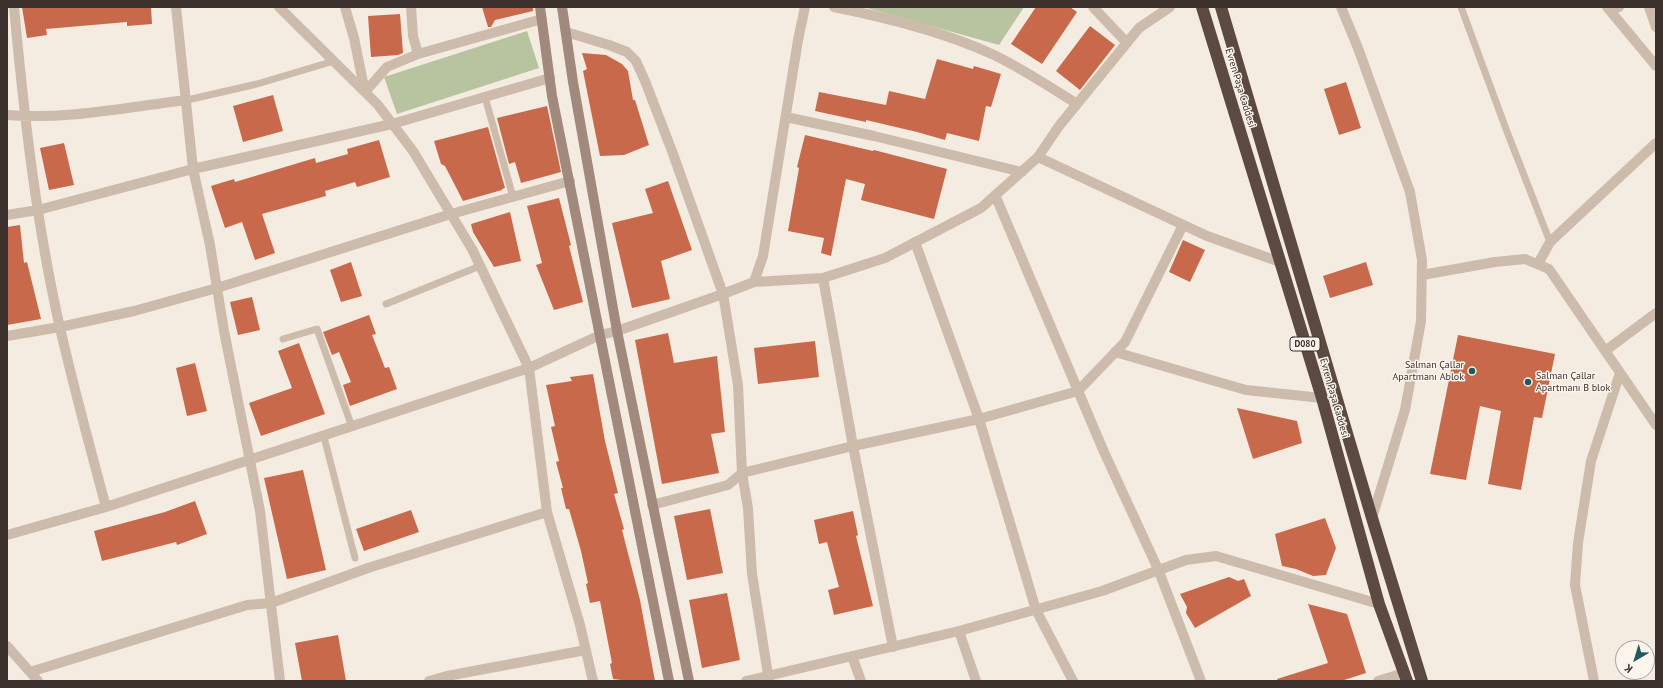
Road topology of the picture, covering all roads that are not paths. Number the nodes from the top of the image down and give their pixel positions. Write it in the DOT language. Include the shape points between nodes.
graph roads {
  1 [pos="14,7"];
  2 [pos="176,7"];
  3 [pos="279,7"];
  4 [pos="345,7"];
  5 [pos="411,7"];
  6 [pos="540,7"];
  7 [pos="562,7"];
  8 [pos="805,7"];
  9 [pos="834,7"];
  10 [pos="1094,7"];
  11 [pos="1170,7"];
  12 [pos="1202,7"];
  13 [pos="1221,7"];
  14 [pos="1341,7"];
  15 [pos="1461,7"];
  16 [pos="1619,7"];
  17 [pos="1650,7"];
  18 [pos="1608,8"];
  19 [pos="542,19"];
  20 [pos="1656,27"];
  21 [pos="566,32"];
  22 [pos="1127,43"];
  23 [pos="418,54"];
  24 [pos="334,61"];
  25 [pos="1656,66"];
  26 [pos="550,78"];
  27 [pos="365,92"];
  28 [pos="485,97"];
  29 [pos="187,100"];
  30 [pos="1077,104"];
  31 [pos="7,116"];
  32 [pos="24,117"];
  33 [pos="786,117"];
  34 [pos="392,124"];
  35 [pos="1656,143"];
  36 [pos="1038,157"];
  37 [pos="193,169"];
  38 [pos="1022,172"];
  39 [pos="570,182"];
  40 [pos="995,196"];
  41 [pos="513,197"];
  42 [pos="38,210"];
  43 [pos="451,214"];
  44 [pos="7,216"];
  45 [pos="1183,224"];
  46 [pos="915,242"];
  47 [pos="1550,242"];
  48 [pos="1280,262"];
  49 [pos="1538,264"];
  50 [pos="480,266"];
  51 [pos="1422,275"];
  52 [pos="823,278"];
  53 [pos="754,282"];
  54 [pos="217,288"];
  55 [pos="723,294"];
  56 [pos="386,304"];
  57 [pos="1656,313"];
  58 [pos="60,327"];
  59 [pos="617,331"];
  60 [pos="7,336"];
  61 [pos="600,336"];
  62 [pos="283,339"];
  63 [pos="1605,351"];
  64 [pos="1115,352"];
  65 [pos="529,368"];
  66 [pos="1620,373"];
  67 [pos="1078,391"];
  68 [pos="1322,398"];
  69 [pos="979,419"];
  70 [pos="1656,425"];
  71 [pos="352,427"];
  72 [pos="324,437"];
  73 [pos="853,446"];
  74 [pos="250,461"];
  75 [pos="742,473"];
  76 [pos="652,505"];
  77 [pos="106,507"];
  78 [pos="547,512"];
  79 [pos="1372,518"];
  80 [pos="7,535"];
  81 [pos="355,558"];
  82 [pos="1158,569"];
  83 [pos="271,603"];
  84 [pos="1379,604"];
  85 [pos="1036,610"];
  86 [pos="959,632"];
  87 [pos="7,646"];
  88 [pos="893,647"];
  89 [pos="586,650"];
  90 [pos="852,656"];
  91 [pos="30,672"];
  92 [pos="1406,677"];
  93 [pos="768,678"];
  94 [pos="38,681"];
  95 [pos="280,681"];
  96 [pos="430,681"];
  97 [pos="593,681"];
  98 [pos="669,681"];
  99 [pos="689,681"];
  100 [pos="746,681"];
  101 [pos="861,681"];
  102 [pos="976,681"];
  103 [pos="1073,681"];
  104 [pos="1201,681"];
  105 [pos="1378,681"];
  106 [pos="1422,681"];
  107 [pos="1594,681"];
  1 -- 32 [label="street"];
  2 -- 29 [label="street"];
  3 -- 24 [label="street"];
  4 -- 27 [label="street"];
  5 -- 23 [label="street" via="413,36"];
  6 -- 19 [label="street"];
  7 -- 21 [label="street"];
  8 -- 33 [label="street"];
  9 -- 30 [label="street" via="920,28 975,47 1011,63"];
  10 -- 22 [label="street"];
  11 -- 22 [label="street" via="1139,28"];
  12 -- 48 [label="highway, Evren Paşa Caddesi / D080"];
  13 -- 79 [label="highway, Evren Paşa Caddesi / D080"];
  14 -- 51 [label="street" via="1410,192 1422,260"];
  15 -- 47 [label="lane"];
  16 -- 18 [label="street"];
  17 -- 20 [label="street"];
  18 -- 25 [label="street"];
  19 -- 23 [label="street"];
  19 -- 26 [label="street"];
  21 -- 55 [label="street" via="627,52 636,61 672,151"];
  21 -- 59 [label="street"];
  22 -- 30 [label="street"];
  23 -- 27 [label="street" via="387,67"];
  24 -- 27 [label="street"];
  24 -- 29 [label="lane" via="258,84"];
  26 -- 28 [label="street"];
  26 -- 39 [label="street"];
  27 -- 34 [label="street" via="378,104"];
  28 -- 34 [label="street"];
  28 -- 41 [label="lane"];
  29 -- 32 [label="street" via="65,115"];
  29 -- 37 [label="street"];
  30 -- 36 [label="street"];
  31 -- 32 [label="street"];
  32 -- 42 [label="street"];
  33 -- 38 [label="street"];
  33 -- 53 [label="street" via="763,256"];
  34 -- 37 [label="street"];
  34 -- 43 [label="street" via="413,151"];
  35 -- 47 [label="street"];
  36 -- 38 [label="street"];
  36 -- 45 [label="street"];
  37 -- 42 [label="street"];
  37 -- 54 [label="street"];
  38 -- 40 [label="street"];
  39 -- 41 [label="street"];
  39 -- 61 [label="street"];
  40 -- 46 [label="street" via="981,208"];
  40 -- 67 [label="street"];
  41 -- 43 [label="street"];
  42 -- 44 [label="street"];
  42 -- 58 [label="street"];
  43 -- 50 [label="street"];
  43 -- 54 [label="street"];
  45 -- 48 [label="street" via="1207,236"];
  45 -- 64 [label="street" via="1125,342"];
  46 -- 52 [label="street" via="885,258"];
  46 -- 69 [label="street"];
  47 -- 49 [label="street"];
  48 -- 68 [label="highway, Evren Paşa Caddesi / D080"];
  49 -- 51 [label="street" via="1518,259"];
  49 -- 63 [label="street" via="1548,269"];
  50 -- 56 [label="lane"];
  50 -- 65 [label="street"];
  51 -- 79 [label="street" via="1421,321 1405,410"];
  52 -- 53 [label="street"];
  52 -- 73 [label="street"];
  53 -- 55 [label="street"];
  54 -- 58 [label="street"];
  54 -- 74 [label="street"];
  55 -- 59 [label="street"];
  55 -- 75 [label="street" via="738,385"];
  57 -- 63 [label="street"];
  58 -- 60 [label="street"];
  58 -- 77 [label="street"];
  59 -- 61 [label="street"];
  59 -- 76 [label="street"];
  61 -- 65 [label="street"];
  61 -- 98 [label="street"];
  62 -- 71 [label="lane" via="316,329"];
  63 -- 66 [label="street"];
  64 -- 67 [label="street"];
  64 -- 68 [label="street" via="1246,390"];
  65 -- 71 [label="street"];
  65 -- 78 [label="street"];
  66 -- 70 [label="street"];
  66 -- 107 [label="street" via="1591,461 1578,543 1575,585"];
  67 -- 69 [label="street"];
  67 -- 82 [label="street"];
  68 -- 84 [label="highway, Evren Paşa Caddesi / D080"];
  69 -- 73 [label="street"];
  69 -- 85 [label="street"];
  71 -- 72 [label="street"];
  72 -- 74 [label="street"];
  72 -- 81 [label="lane"];
  73 -- 75 [label="street"];
  73 -- 88 [label="street"];
  74 -- 77 [label="street"];
  74 -- 83 [label="street" via="260,511"];
  75 -- 76 [label="street" via="728,485"];
  75 -- 93 [label="street" via="748,508 752,574"];
  76 -- 99 [label="street"];
  77 -- 80 [label="street"];
  78 -- 83 [label="street" via="368,568"];
  78 -- 89 [label="street"];
  79 -- 106 [label="highway, Evren Paşa Caddesi / D080"];
  82 -- 84 [label="street" via="1186,560 1216,556"];
  82 -- 85 [label="street" via="1102,591"];
  82 -- 104 [label="street"];
  83 -- 91 [label="street" via="246,605"];
  83 -- 95 [label="street"];
  84 -- 92 [label="highway, Evren Paşa Caddesi / D080"];
  85 -- 86 [label="street"];
  85 -- 103 [label="street"];
  86 -- 88 [label="street"];
  86 -- 102 [label="street"];
  87 -- 91 [label="street"];
  88 -- 90 [label="street"];
  89 -- 96 [label="street"];
  89 -- 97 [label="street"];
  90 -- 93 [label="street"];
  90 -- 101 [label="street"];
  91 -- 94 [label="street"];
  92 -- 105 [label="street"];
  93 -- 100 [label="street"];
}
